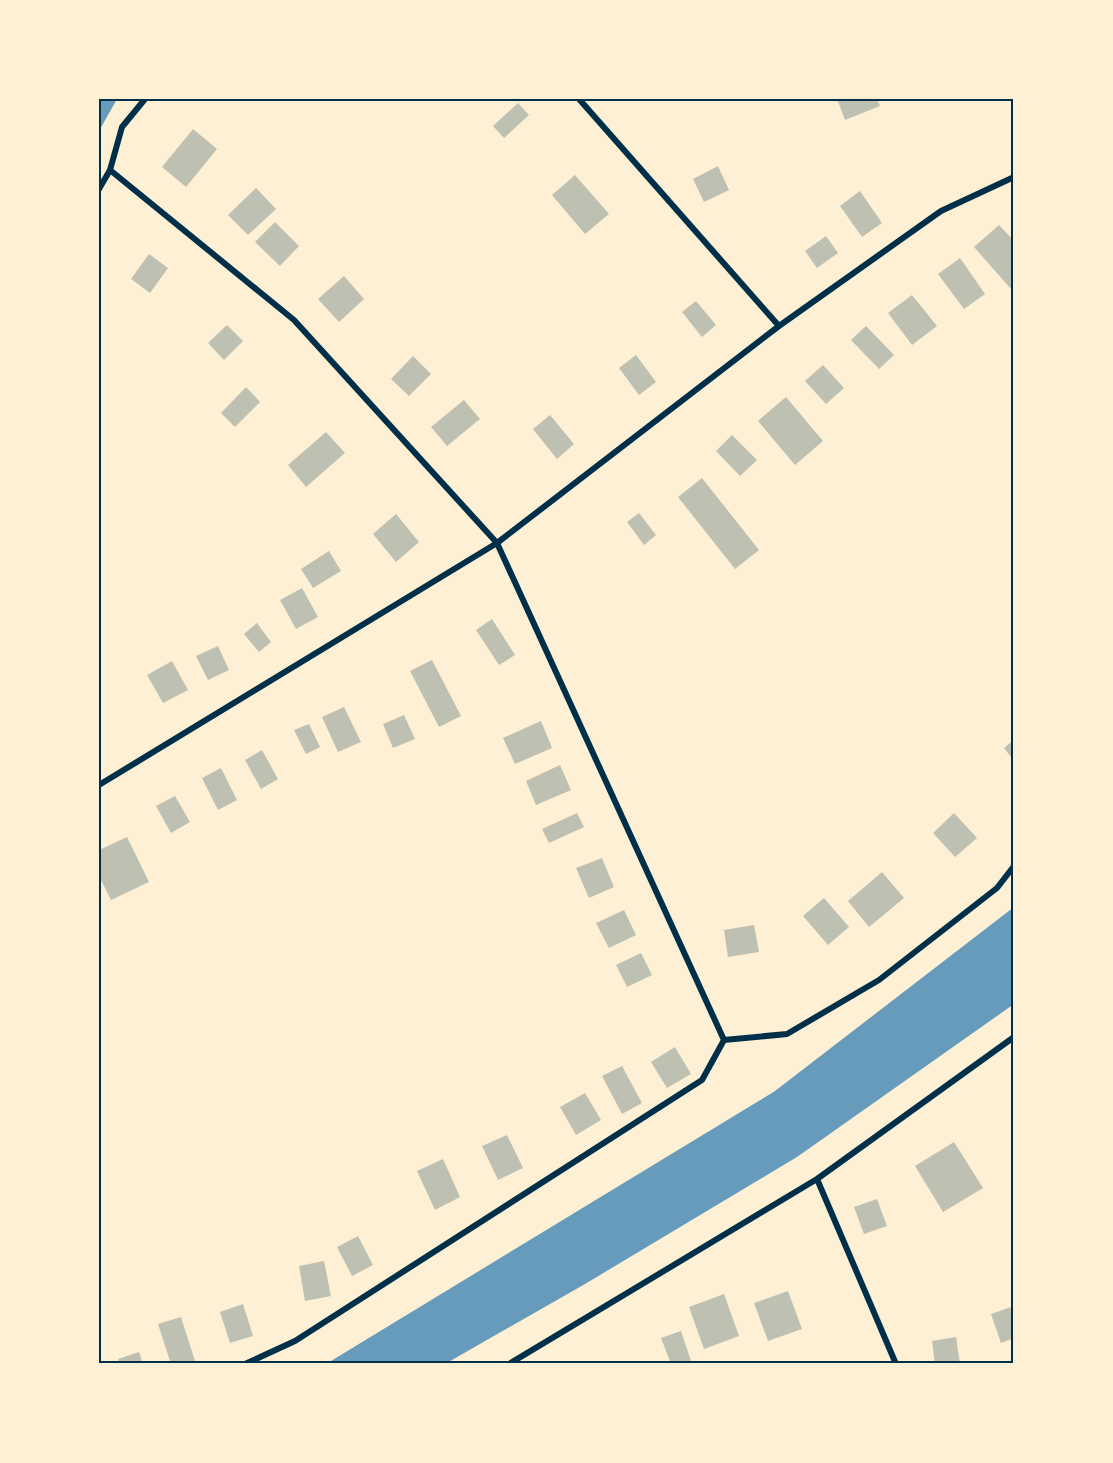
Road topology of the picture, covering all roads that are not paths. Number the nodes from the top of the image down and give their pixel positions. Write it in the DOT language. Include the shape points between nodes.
graph roads {
  1 [pos="145,99"];
  2 [pos="579,99"];
  3 [pos="110,170"];
  4 [pos="1014,177"];
  5 [pos="99,189"];
  6 [pos="779,326"];
  7 [pos="497,543"];
  8 [pos="99,784"];
  9 [pos="1014,866"];
  10 [pos="1014,1037"];
  11 [pos="724,1040"];
  12 [pos="817,1179"];
  13 [pos="245,1364"];
  14 [pos="509,1364"];
  15 [pos="896,1364"];
  1 -- 3 [label="street" via="122,127"];
  2 -- 6 [label="street"];
  3 -- 5 [label="street"];
  3 -- 7 [label="street" via="294,320"];
  4 -- 6 [label="street" via="941,211"];
  6 -- 7 [label="street"];
  7 -- 8 [label="street"];
  7 -- 11 [label="street"];
  9 -- 11 [label="street" via="997,888 879,980 787,1034"];
  10 -- 12 [label="street"];
  11 -- 13 [label="street" via="702,1080 295,1341"];
  12 -- 14 [label="street"];
  12 -- 15 [label="street"];
}
